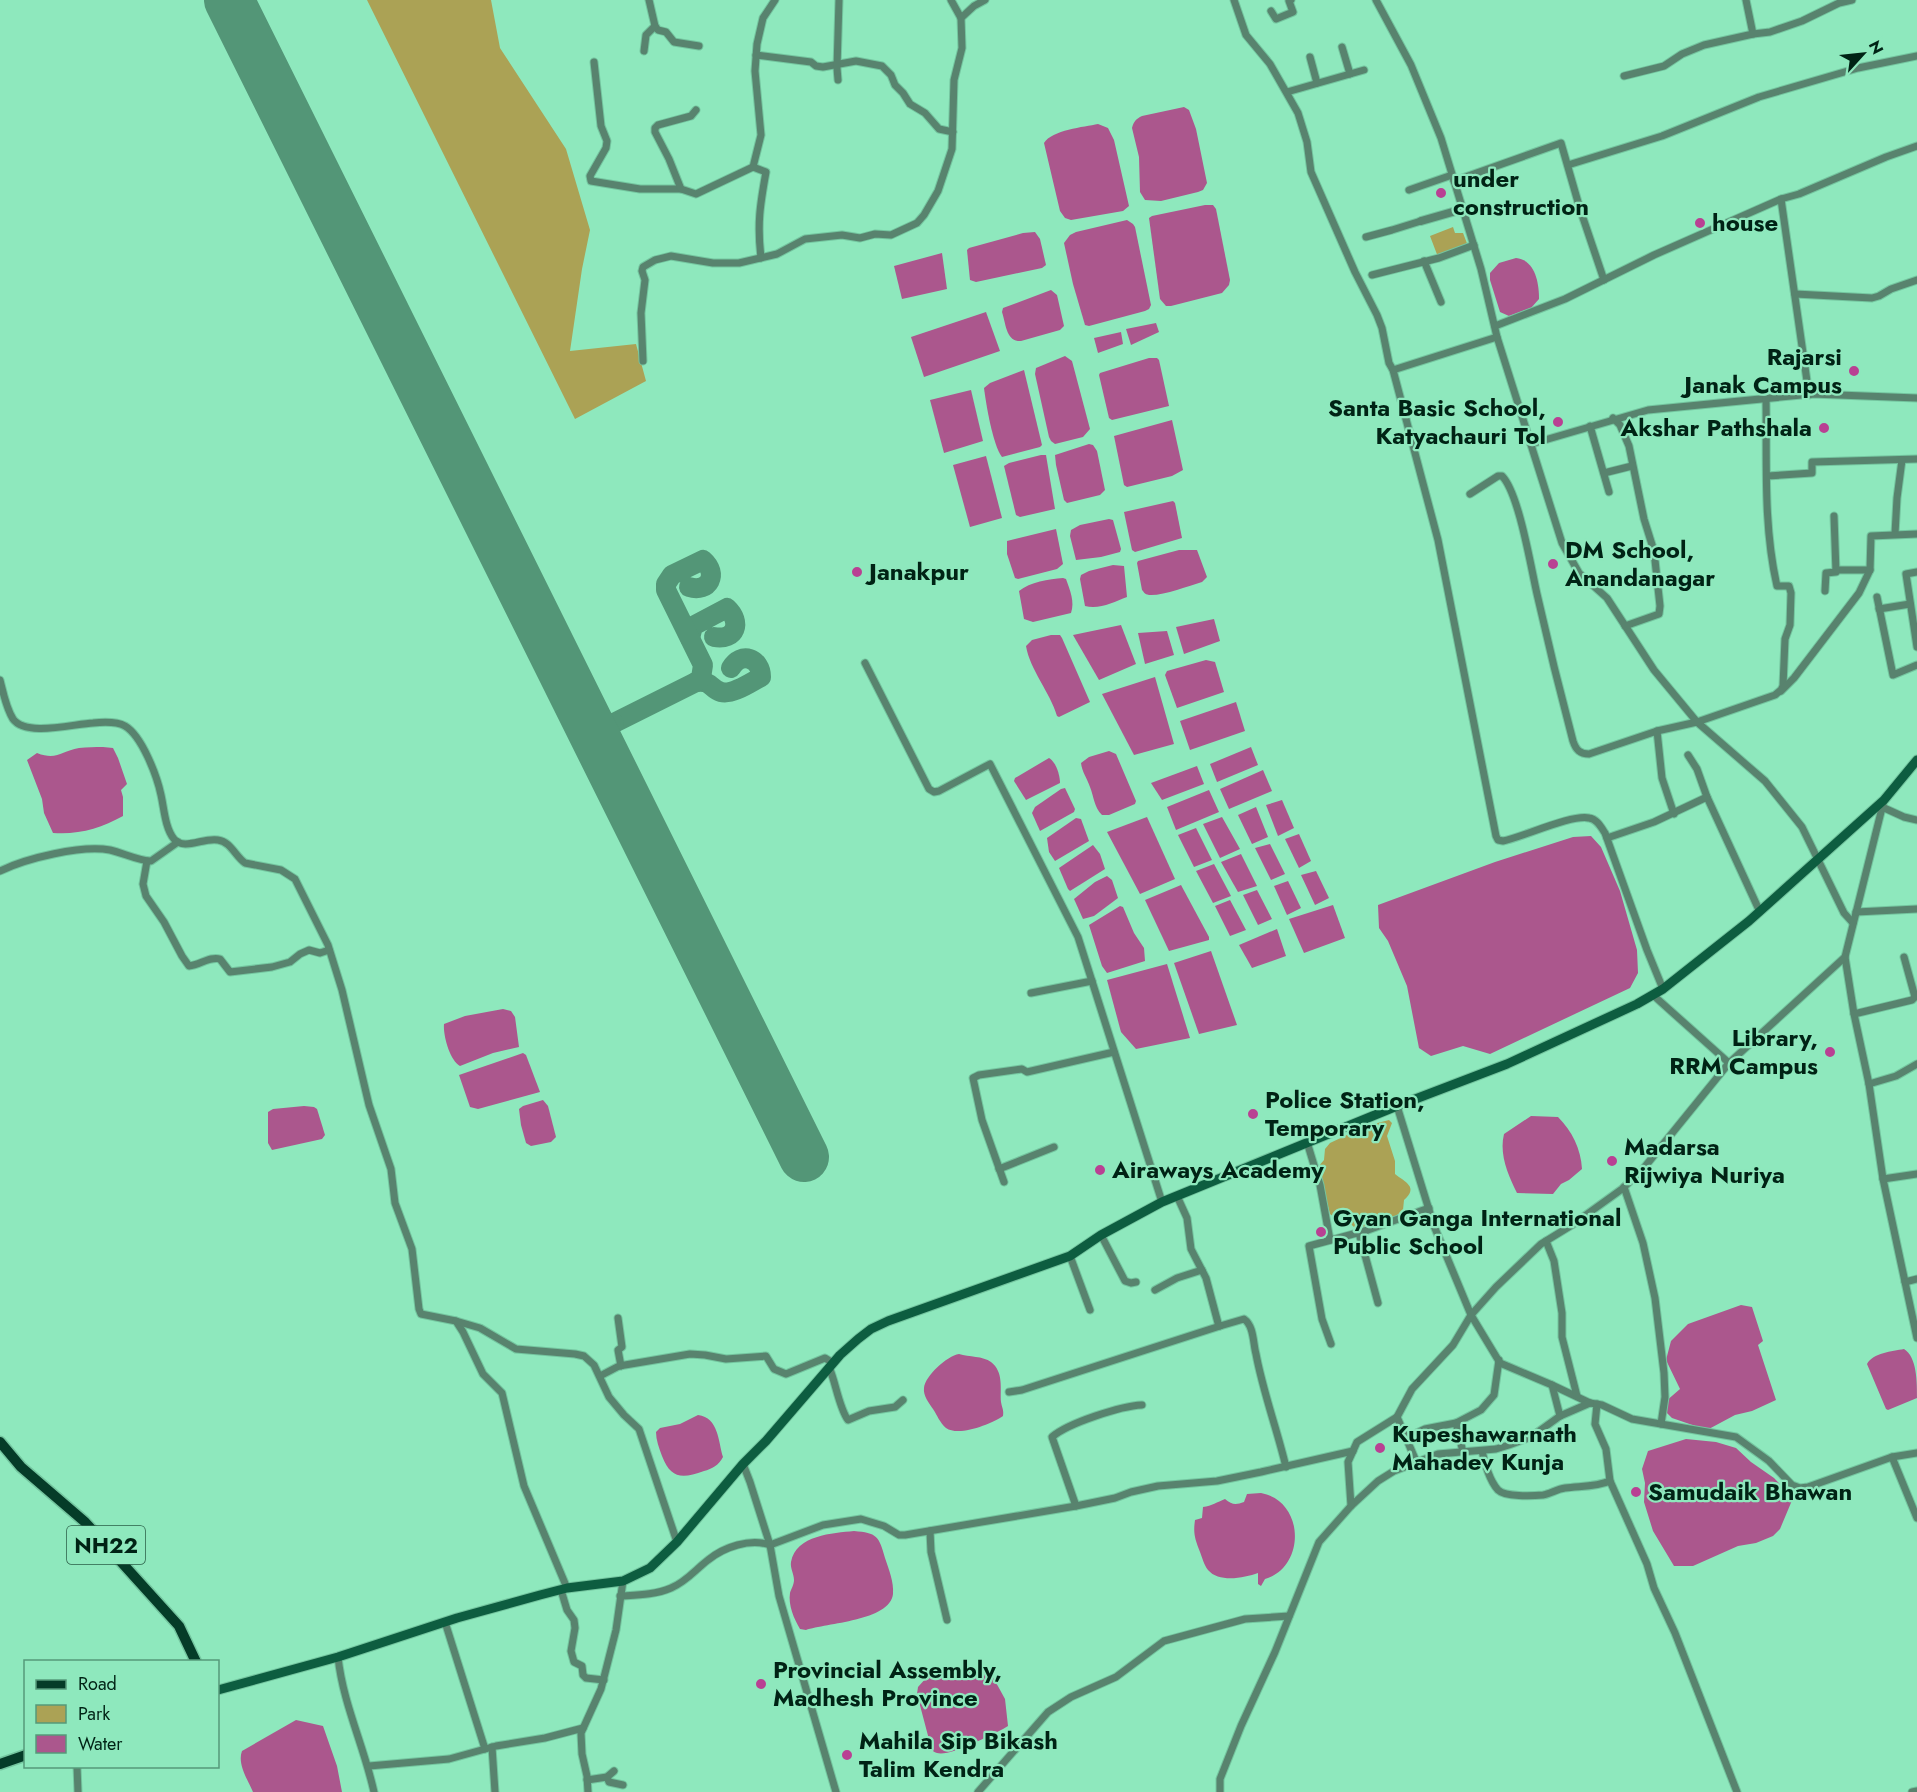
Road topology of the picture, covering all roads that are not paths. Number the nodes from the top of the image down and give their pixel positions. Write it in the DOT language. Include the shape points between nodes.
graph roads {
  1 [pos="649,0"];
  2 [pos="775,0"];
  3 [pos="839,0"];
  4 [pos="951,0"];
  5 [pos="985,0"];
  6 [pos="1234,0"];
  7 [pos="1291,0"];
  8 [pos="1376,0"];
  9 [pos="1746,0"];
  10 [pos="1852,0"];
  11 [pos="1839,2"];
  12 [pos="1271,11"];
  13 [pos="961,18"];
  14 [pos="655,27"];
  15 [pos="1753,34"];
  16 [pos="699,46"];
  17 [pos="1342,47"];
  18 [pos="644,51"];
  19 [pos="756,55"];
  20 [pos="1917,56"];
  21 [pos="1310,57"];
  22 [pos="594,62"];
  23 [pos="837,63"];
  24 [pos="1364,70"];
  25 [pos="1350,74"];
  26 [pos="1623,76"];
  27 [pos="838,80"];
  28 [pos="1317,83"];
  29 [pos="1287,92"];
  30 [pos="696,110"];
  31 [pos="953,132"];
  32 [pos="1917,146"];
  33 [pos="1568,165"];
  34 [pos="753,167"];
  35 [pos="1453,178"];
  36 [pos="681,189"];
  37 [pos="1409,190"];
  38 [pos="1780,199"];
  39 [pos="1463,210"];
  40 [pos="1421,220"];
  41 [pos="1366,237"];
  42 [pos="1474,245"];
  43 [pos="761,258"];
  44 [pos="1424,261"];
  45 [pos="1372,275"];
  46 [pos="1604,280"];
  47 [pos="1917,280"];
  48 [pos="1795,294"];
  49 [pos="1440,302"];
  50 [pos="1495,326"];
  51 [pos="1497,337"];
  52 [pos="643,361"];
  53 [pos="1394,370"];
  54 [pos="1809,395"];
  55 [pos="1766,398"];
  56 [pos="1917,398"];
  57 [pos="1613,418"];
  58 [pos="1590,426"];
  59 [pos="1531,444"];
  60 [pos="1917,459"];
  61 [pos="1902,460"];
  62 [pos="1632,466"];
  63 [pos="1604,473"];
  64 [pos="1767,476"];
  65 [pos="1608,492"];
  66 [pos="1470,494"];
  67 [pos="1834,516"];
  68 [pos="1895,534"];
  69 [pos="1917,534"];
  70 [pos="1836,570"];
  71 [pos="1870,570"];
  72 [pos="1917,572"];
  73 [pos="1825,591"];
  74 [pos="1877,597"];
  75 [pos="1910,604"];
  76 [pos="1879,609"];
  77 [pos="1625,626"];
  78 [pos="1917,647"];
  79 [pos="865,663"];
  80 [pos="1917,665"];
  81 [pos="0,680"];
  82 [pos="1778,693"];
  83 [pos="1697,722"];
  84 [pos="1657,731"];
  85 [pos="1688,755"];
  86 [pos="1917,760"];
  87 [pos="1707,797"];
  88 [pos="1883,803"];
  89 [pos="1674,814"];
  90 [pos="1917,820"];
  91 [pos="1607,838"];
  92 [pos="178,842"];
  93 [pos="1818,860"];
  94 [pos="147,861"];
  95 [pos="0,871"];
  96 [pos="1917,909"];
  97 [pos="1760,912"];
  98 [pos="1856,912"];
  99 [pos="1853,923"];
  100 [pos="329,950"];
  101 [pos="1845,957"];
  102 [pos="1904,957"];
  103 [pos="1092,981"];
  104 [pos="1663,989"];
  105 [pos="1030,993"];
  106 [pos="1653,995"];
  107 [pos="1854,1014"];
  108 [pos="1114,1052"];
  109 [pos="1729,1063"];
  110 [pos="1917,1064"];
  111 [pos="1869,1084"];
  112 [pos="1397,1106"];
  113 [pos="1307,1142"];
  114 [pos="1054,1147"];
  115 [pos="999,1169"];
  116 [pos="1917,1174"];
  117 [pos="1883,1179"];
  118 [pos="1004,1182"];
  119 [pos="1624,1187"];
  120 [pos="1177,1196"];
  121 [pos="1162,1202"];
  122 [pos="1429,1208"];
  123 [pos="1359,1233"];
  124 [pos="1101,1235"];
  125 [pos="1330,1240"];
  126 [pos="1546,1241"];
  127 [pos="1070,1256"];
  128 [pos="1202,1270"];
  129 [pos="1917,1279"];
  130 [pos="1136,1282"];
  131 [pos="1905,1282"];
  132 [pos="1155,1290"];
  133 [pos="1378,1303"];
  134 [pos="1090,1310"];
  135 [pos="1471,1315"];
  136 [pos="618,1318"];
  137 [pos="456,1322"];
  138 [pos="1220,1326"];
  139 [pos="1916,1333"];
  140 [pos="1331,1344"];
  141 [pos="1498,1360"];
  142 [pos="621,1365"];
  143 [pos="831,1365"];
  144 [pos="600,1376"];
  145 [pos="1552,1384"];
  146 [pos="1009,1392"];
  147 [pos="1577,1396"];
  148 [pos="903,1400"];
  149 [pos="1593,1404"];
  150 [pos="1142,1405"];
  151 [pos="1560,1416"];
  152 [pos="1397,1417"];
  153 [pos="1456,1423"];
  154 [pos="1661,1424"];
  155 [pos="1406,1438"];
  156 [pos="0,1442"];
  157 [pos="1353,1451"];
  158 [pos="1482,1451"];
  159 [pos="1464,1452"];
  160 [pos="1917,1454"];
  161 [pos="1892,1457"];
  162 [pos="1416,1461"];
  163 [pos="743,1464"];
  164 [pos="1286,1467"];
  165 [pos="1610,1481"];
  166 [pos="1076,1506"];
  167 [pos="1350,1506"];
  168 [pos="1917,1518"];
  169 [pos="930,1531"];
  170 [pos="677,1542"];
  171 [pos="770,1545"];
  172 [pos="623,1581"];
  173 [pos="564,1589"];
  174 [pos="620,1596"];
  175 [pos="1289,1616"];
  176 [pos="947,1620"];
  177 [pos="446,1622"];
  178 [pos="338,1657"];
  179 [pos="194,1660"];
  180 [pos="604,1680"];
  181 [pos="219,1690"];
  182 [pos="583,1728"];
  183 [pos="489,1748"];
  184 [pos="24,1756"];
  185 [pos="0,1764"];
  186 [pos="369,1766"];
  187 [pos="77,1768"];
  188 [pos="614,1771"];
  189 [pos="607,1777"];
  190 [pos="587,1780"];
  191 [pos="623,1785"];
  192 [pos="1917,1791"];
  193 [pos="78,1792"];
  194 [pos="374,1792"];
  195 [pos="495,1792"];
  196 [pos="588,1792"];
  197 [pos="836,1792"];
  198 [pos="978,1792"];
  199 [pos="1220,1792"];
  200 [pos="1737,1792"];
  201 [pos="1912,1792"];
  1 -- 14 [label="street"];
  2 -- 19 [label="street" via="763,18"];
  3 -- 23 [label="street"];
  4 -- 13 [label="street"];
  5 -- 13 [label="street"];
  6 -- 29 [label="street" via="1246,35"];
  7 -- 12 [label="street" via="1293,12 1276,20"];
  8 -- 35 [label="street" via="1411,65"];
  9 -- 15 [label="street"];
  10 -- 11 [label="street"];
  11 -- 15 [label="street" via="1802,21"];
  13 -- 31 [label="street" via="962,48 954,80"];
  14 -- 16 [label="street" via="674,42"];
  14 -- 18 [label="street" via="646,35"];
  15 -- 26 [label="street" via="1704,45 1664,66"];
  17 -- 25 [label="street"];
  19 -- 23 [label="street" via="823,67"];
  19 -- 34 [label="street" via="761,135"];
  20 -- 33 [label="street" via="1893,59 1759,97 1662,136"];
  21 -- 28 [label="street"];
  22 -- 36 [label="street" via="601,126 607,141 591,180 640,189"];
  23 -- 27 [label="street"];
  23 -- 31 [label="street" via="856,61 882,66 910,104 939,129"];
  24 -- 25 [label="street"];
  25 -- 28 [label="street"];
  28 -- 29 [label="street"];
  29 -- 53 [label="street" via="1304,128 1311,172 1377,315"];
  30 -- 36 [label="street" via="690,116 655,128"];
  31 -- 43 [label="street" via="939,191 917,223 891,235 805,239"];
  32 -- 38 [label="street"];
  33 -- 35 [label="street" via="1559,142"];
  33 -- 46 [label="street"];
  34 -- 36 [label="street" via="696,194"];
  34 -- 43 [label="street" via="766,172 759,211"];
  35 -- 37 [label="street"];
  35 -- 39 [label="street"];
  38 -- 46 [label="street"];
  38 -- 48 [label="street"];
  39 -- 40 [label="street"];
  39 -- 42 [label="street"];
  40 -- 41 [label="street"];
  42 -- 44 [label="street"];
  42 -- 50 [label="street"];
  43 -- 52 [label="street" via="713,263 671,256 643,267"];
  44 -- 45 [label="street"];
  44 -- 49 [label="street"];
  46 -- 50 [label="street"];
  47 -- 48 [label="street" via="1872,298"];
  48 -- 54 [label="street"];
  50 -- 51 [label="street"];
  51 -- 53 [label="street"];
  51 -- 59 [label="street"];
  53 -- 91 [label="street" via="1438,540 1496,836 1503,841 1588,817 1596,821"];
  54 -- 55 [label="street"];
  54 -- 56 [label="street"];
  55 -- 57 [label="street" via="1648,410"];
  55 -- 64 [label="street"];
  57 -- 58 [label="street"];
  57 -- 62 [label="street" via="1627,440"];
  58 -- 59 [label="street"];
  58 -- 63 [label="street"];
  59 -- 77 [label="street" via="1562,543 1580,573 1607,598"];
  60 -- 61 [label="street"];
  61 -- 64 [label="street" via="1812,462 1812,473"];
  61 -- 68 [label="street"];
  62 -- 63 [label="street"];
  62 -- 77 [label="street" via="1654,551 1660,606 1659,614"];
  63 -- 65 [label="street"];
  64 -- 82 [label="street" via="1773,569 1777,586 1789,586 1791,593 1783,686"];
  66 -- 84 [label="street" via="1498,476 1503,476 1508,484 1521,519 1575,748 1589,754"];
  67 -- 70 [label="street"];
  68 -- 69 [label="street"];
  68 -- 71 [label="street" via="1871,536"];
  70 -- 71 [label="street"];
  70 -- 73 [label="street" via="1826,573"];
  71 -- 82 [label="street" via="1847,610"];
  72 -- 75 [label="street" via="1906,574"];
  74 -- 76 [label="street"];
  75 -- 76 [label="street"];
  75 -- 78 [label="street"];
  76 -- 80 [label="street" via="1893,675"];
  77 -- 83 [label="street" via="1654,670"];
  79 -- 103 [label="street" via="929,789 939,791 990,764 1078,937"];
  81 -- 92 [label="street" via="13,719 25,727 113,723 131,732 144,751 168,827"];
  82 -- 83 [label="street"];
  83 -- 84 [label="street"];
  83 -- 93 [label="street" via="1765,781 1802,826"];
  84 -- 89 [label="street" via="1662,778"];
  85 -- 87 [label="street"];
  86 -- 88 [label="main road"];
  87 -- 89 [label="street"];
  87 -- 97 [label="street"];
  88 -- 90 [label="street" via="1904,817"];
  88 -- 93 [label="main road"];
  88 -- 98 [label="street"];
  89 -- 91 [label="street"];
  91 -- 104 [label="street"];
  92 -- 94 [label="street"];
  92 -- 100 [label="street" via="219,840 232,847 245,862 288,874 299,886"];
  93 -- 97 [label="main road"];
  93 -- 99 [label="street" via="1844,913"];
  94 -- 95 [label="street" via="108,850 89,850 42,856"];
  94 -- 100 [label="street" via="143,884 146,896 189,966 214,957 230,972 249,970 290,962 309,950"];
  96 -- 98 [label="street"];
  97 -- 104 [label="main road"];
  98 -- 99 [label="street"];
  99 -- 101 [label="street"];
  100 -- 137 [label="street" via="366,1095 391,1169 395,1203 412,1249 419,1309 422,1314"];
  101 -- 107 [label="street"];
  101 -- 109 [label="street"];
  102 -- 107 [label="street" via="1915,998"];
  103 -- 105 [label="street"];
  103 -- 108 [label="street"];
  104 -- 106 [label="main road"];
  106 -- 109 [label="street"];
  106 -- 112 [label="main road" via="1507,1064"];
  107 -- 111 [label="street"];
  108 -- 115 [label="street" via="1027,1072 1022,1068 973,1078"];
  108 -- 121 [label="street"];
  109 -- 119 [label="street"];
  110 -- 111 [label="street"];
  111 -- 117 [label="street"];
  112 -- 113 [label="main road"];
  112 -- 122 [label="street"];
  113 -- 120 [label="main road"];
  113 -- 125 [label="street"];
  114 -- 115 [label="street"];
  115 -- 118 [label="street"];
  116 -- 117 [label="street"];
  117 -- 131 [label="street"];
  119 -- 126 [label="street"];
  119 -- 154 [label="street" via="1643,1243 1655,1298 1664,1373"];
  120 -- 121 [label="main road"];
  120 -- 128 [label="street" via="1187,1218 1191,1250"];
  121 -- 124 [label="main road"];
  122 -- 123 [label="street"];
  122 -- 135 [label="street"];
  123 -- 125 [label="street"];
  123 -- 133 [label="street"];
  124 -- 127 [label="main road"];
  124 -- 130 [label="street" via="1125,1281"];
  125 -- 140 [label="street" via="1309,1246 1322,1319"];
  126 -- 135 [label="street"];
  126 -- 147 [label="street" via="1554,1261 1562,1337"];
  127 -- 134 [label="street"];
  127 -- 143 [label="main road" via="888,1321 858,1338"];
  128 -- 132 [label="street"];
  128 -- 138 [label="street"];
  129 -- 131 [label="street"];
  131 -- 139 [label="street"];
  135 -- 141 [label="street"];
  135 -- 152 [label="street" via="1453,1345 1412,1389"];
  136 -- 142 [label="street"];
  137 -- 144 [label="street" via="480,1328 516,1349 584,1356"];
  137 -- 173 [label="street" via="483,1374 502,1393 524,1486"];
  138 -- 146 [label="street"];
  138 -- 164 [label="street" via="1244,1320 1251,1327"];
  141 -- 145 [label="street"];
  141 -- 153 [label="street" via="1494,1395 1481,1410"];
  142 -- 143 [label="street" via="690,1354 726,1359 766,1356 774,1369 786,1374 825,1358"];
  142 -- 144 [label="street"];
  143 -- 148 [label="street" via="848,1420 869,1411 895,1407"];
  143 -- 163 [label="main road"];
  144 -- 170 [label="street" via="609,1397 639,1429"];
  145 -- 147 [label="street"];
  145 -- 151 [label="street"];
  147 -- 149 [label="street"];
  149 -- 151 [label="street"];
  149 -- 154 [label="street" via="1632,1419"];
  149 -- 165 [label="street"];
  150 -- 166 [label="street" via="1078,1422 1052,1437"];
  151 -- 158 [label="street" via="1531,1437"];
  152 -- 155 [label="street"];
  152 -- 157 [label="street" via="1357,1442"];
  153 -- 155 [label="street" via="1425,1429"];
  153 -- 159 [label="street"];
  154 -- 161 [label="street" via="1736,1437 1800,1488"];
  155 -- 162 [label="street"];
  156 -- 179 [label="main road, NH22" via="21,1467 85,1522 179,1626"];
  157 -- 164 [label="street"];
  157 -- 167 [label="street" via="1348,1462"];
  158 -- 159 [label="street"];
  158 -- 165 [label="street" via="1488,1472 1498,1490 1505,1494 1545,1495 1561,1488 1600,1486"];
  159 -- 162 [label="street"];
  160 -- 161 [label="street"];
  161 -- 168 [label="street"];
  162 -- 167 [label="street" via="1378,1481"];
  163 -- 170 [label="main road"];
  163 -- 171 [label="street"];
  164 -- 166 [label="street" via="1217,1481 1158,1486"];
  165 -- 200 [label="street"];
  166 -- 169 [label="street"];
  167 -- 175 [label="street" via="1319,1542"];
  169 -- 171 [label="street" via="899,1534 861,1519 822,1525"];
  169 -- 176 [label="street"];
  170 -- 172 [label="main road" via="650,1568"];
  171 -- 174 [label="street" via="738,1545 715,1554 682,1583 651,1594"];
  171 -- 197 [label="street" via="779,1596"];
  172 -- 173 [label="main road"];
  172 -- 174 [label="street"];
  173 -- 177 [label="main road"];
  173 -- 180 [label="street" via="567,1610 574,1620 574,1662 582,1666 586,1678"];
  174 -- 180 [label="street"];
  175 -- 198 [label="street" via="1245,1619 1164,1641 1116,1677 1048,1712"];
  175 -- 199 [label="street" via="1220,1779"];
  177 -- 178 [label="main road"];
  177 -- 183 [label="street"];
  178 -- 181 [label="main road"];
  178 -- 186 [label="street" via="340,1682"];
  180 -- 182 [label="street"];
  182 -- 183 [label="street"];
  182 -- 190 [label="street"];
  183 -- 186 [label="street" via="433,1761"];
  183 -- 195 [label="street"];
  184 -- 185 [label="main road"];
  186 -- 194 [label="street"];
  187 -- 193 [label="street"];
  188 -- 189 [label="street"];
  189 -- 190 [label="street"];
  189 -- 191 [label="street" via="609,1782"];
  190 -- 196 [label="street"];
  192 -- 201 [label="street"];
}
